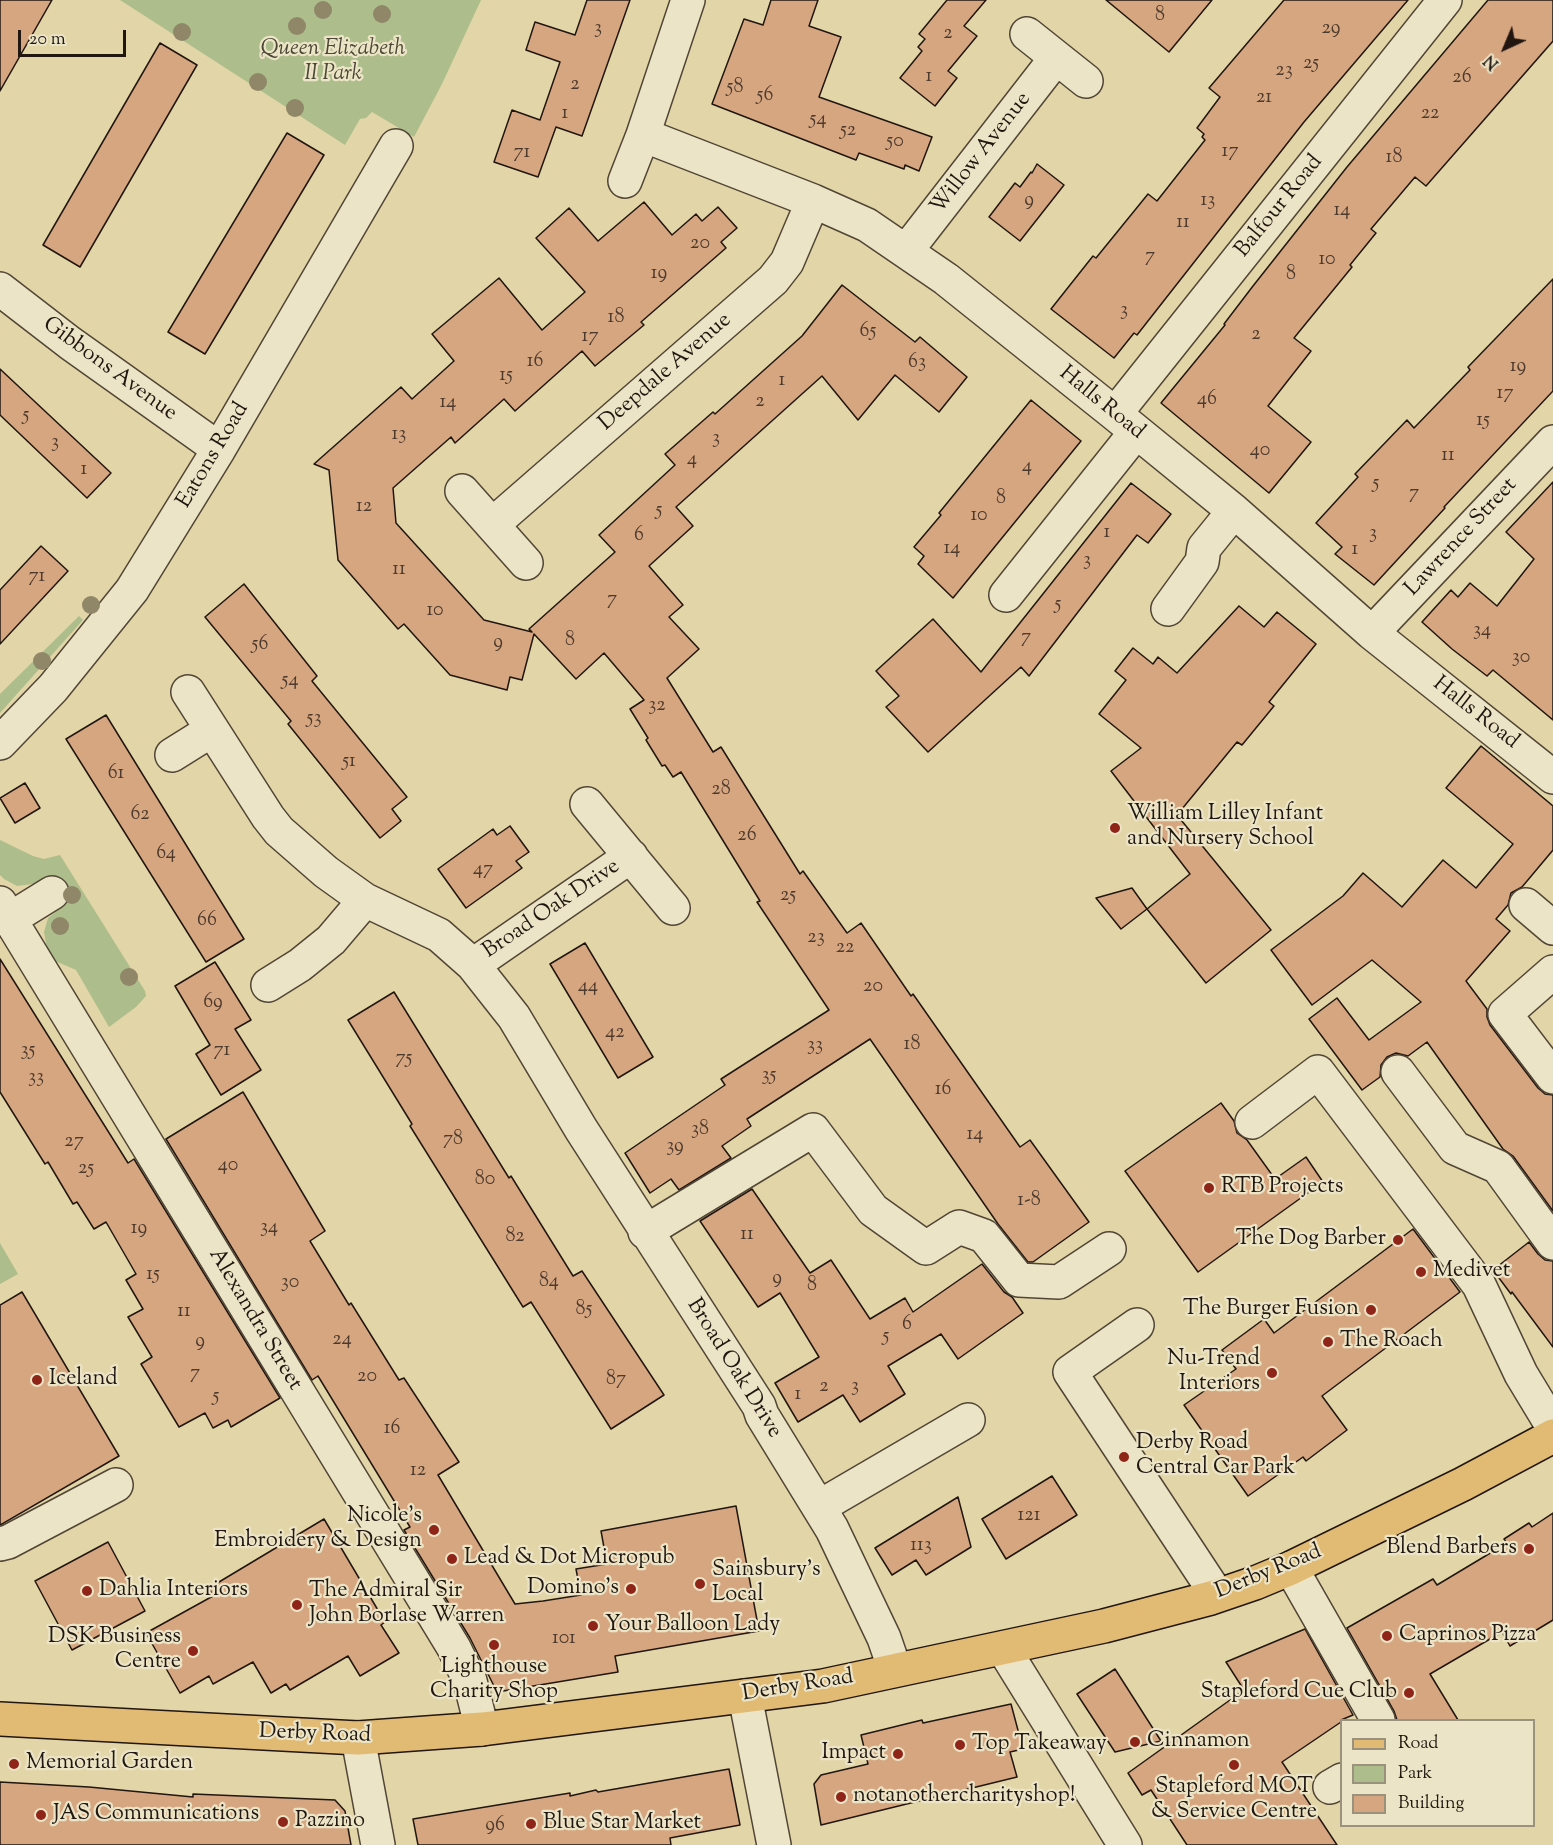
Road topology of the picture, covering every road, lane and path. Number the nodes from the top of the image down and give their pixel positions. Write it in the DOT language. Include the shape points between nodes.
graph roads {
  1 [pos="688,0"];
  2 [pos="1445,0"];
  3 [pos="1027,34"];
  4 [pos="1056,58"];
  5 [pos="1086,81"];
  6 [pos="642,135"];
  7 [pos="396,146"];
  8 [pos="625,181"];
  9 [pos="813,201"];
  10 [pos="907,250"];
  11 [pos="0,289"];
  12 [pos="1125,423"];
  13 [pos="1553,442"];
  14 [pos="219,449"];
  15 [pos="462,491"];
  16 [pos="1234,511"];
  17 [pos="492,525"];
  18 [pos="526,563"];
  19 [pos="1006,595"];
  20 [pos="1168,609"];
  21 [pos="1372,633"];
  22 [pos="188,692"];
  23 [pos="212,730"];
  24 [pos="0,743"];
  25 [pos="172,755"];
  26 [pos="1553,777"];
  27 [pos="587,804"];
  28 [pos="631,856"];
  29 [pos="52,893"];
  30 [pos="365,900"];
  31 [pos="1526,905"];
  32 [pos="673,908"];
  33 [pos="5,911"];
  34 [pos="1553,928"];
  35 [pos="473,965"];
  36 [pos="1553,972"];
  37 [pos="268,985"];
  38 [pos="1398,1072"];
  39 [pos="1553,1077"];
  40 [pos="1252,1122"];
  41 [pos="645,1232"];
  42 [pos="1553,1243"];
  43 [pos="1109,1249"];
  44 [pos="1137,1325"];
  45 [pos="968,1419"];
  46 [pos="1553,1427"];
  47 [pos="1553,1436"];
  48 [pos="116,1485"];
  49 [pos="819,1507"];
  50 [pos="0,1544"];
  51 [pos="1291,1568"];
  52 [pos="1217,1596"];
  53 [pos="1003,1648"];
  54 [pos="895,1670"];
  55 [pos="745,1696"];
  56 [pos="0,1719"];
  57 [pos="1377,1719"];
  58 [pos="482,1729"];
  59 [pos="358,1738"];
  60 [pos="378,1845"];
  61 [pos="774,1845"];
  62 [pos="1125,1845"];
  1 -- 6 [label="street"];
  2 -- 12 [label="street, Balfour Road"];
  3 -- 4 [label="street"];
  4 -- 5 [label="street"];
  4 -- 10 [label="street, Willow Avenue"];
  6 -- 8 [label="street"];
  6 -- 9 [label="street, Halls Road"];
  7 -- 14 [label="street, Eatons Road"];
  9 -- 10 [label="street, Halls Road" via="867,225"];
  9 -- 17 [label="street, Deepdale Avenue" via="787,262 773,280"];
  10 -- 12 [label="street, Halls Road"];
  11 -- 14 [label="street, Gibbons Avenue"];
  12 -- 16 [label="street, Halls Road"];
  12 -- 19 [label="street, Balfour Road"];
  13 -- 21 [label="street, Lawrence Street"];
  14 -- 24 [label="street, Eatons Road" via="132,590 53,688"];
  15 -- 17 [label="street"];
  16 -- 20 [label="street" via="1204,548 1202,562"];
  16 -- 21 [label="street, Halls Road"];
  17 -- 18 [label="street"];
  21 -- 26 [label="street, Halls Road"];
  22 -- 23 [label="street, Broad Oak Drive"];
  23 -- 25 [label="street"];
  23 -- 30 [label="street, Broad Oak Drive" via="279,831"];
  27 -- 28 [label="street, Broad Oak Drive"];
  28 -- 32 [label="street, Broad Oak Drive"];
  28 -- 35 [label="street, Broad Oak Drive"];
  29 -- 33 [label="street, Alexandra Street"];
  30 -- 35 [label="street, Broad Oak Drive" via="439,934"];
  30 -- 37 [label="street" via="324,946"];
  31 -- 34 [label="street"];
  33 -- 58 [label="street, Alexandra Street" via="454,1648 470,1681"];
  35 -- 41 [label="street, Broad Oak Drive" via="514,1017"];
  36 -- 39 [label="street" via="1505,1014"];
  38 -- 42 [label="street" via="1455,1148 1498,1167"];
  40 -- 46 [label="street" via="1318,1072 1479,1285 1521,1374"];
  41 -- 43 [label="street" via="813,1130 873,1210 926,1248 959,1227 984,1236 1019,1280 1059,1282"];
  41 -- 49 [label="street, Broad Oak Drive" via="759,1406"];
  44 -- 52 [label="street" via="1070,1372"];
  45 -- 49 [label="street"];
  47 -- 51 [label="main road, Derby Road"];
  48 -- 50 [label="street"];
  49 -- 54 [label="street, Broad Oak Drive" via="863,1592"];
  51 -- 52 [label="main road, Derby Road"];
  51 -- 57 [label="street"];
  52 -- 53 [label="main road, Derby Road"];
  53 -- 54 [label="main road, Derby Road"];
  53 -- 62 [label="street"];
  54 -- 55 [label="main road, Derby Road" via="823,1686"];
  55 -- 58 [label="main road, Derby Road"];
  55 -- 61 [label="street"];
  56 -- 59 [label="main road, Derby Road"];
  58 -- 59 [label="main road, Derby Road"];
  59 -- 60 [label="street"];
}
